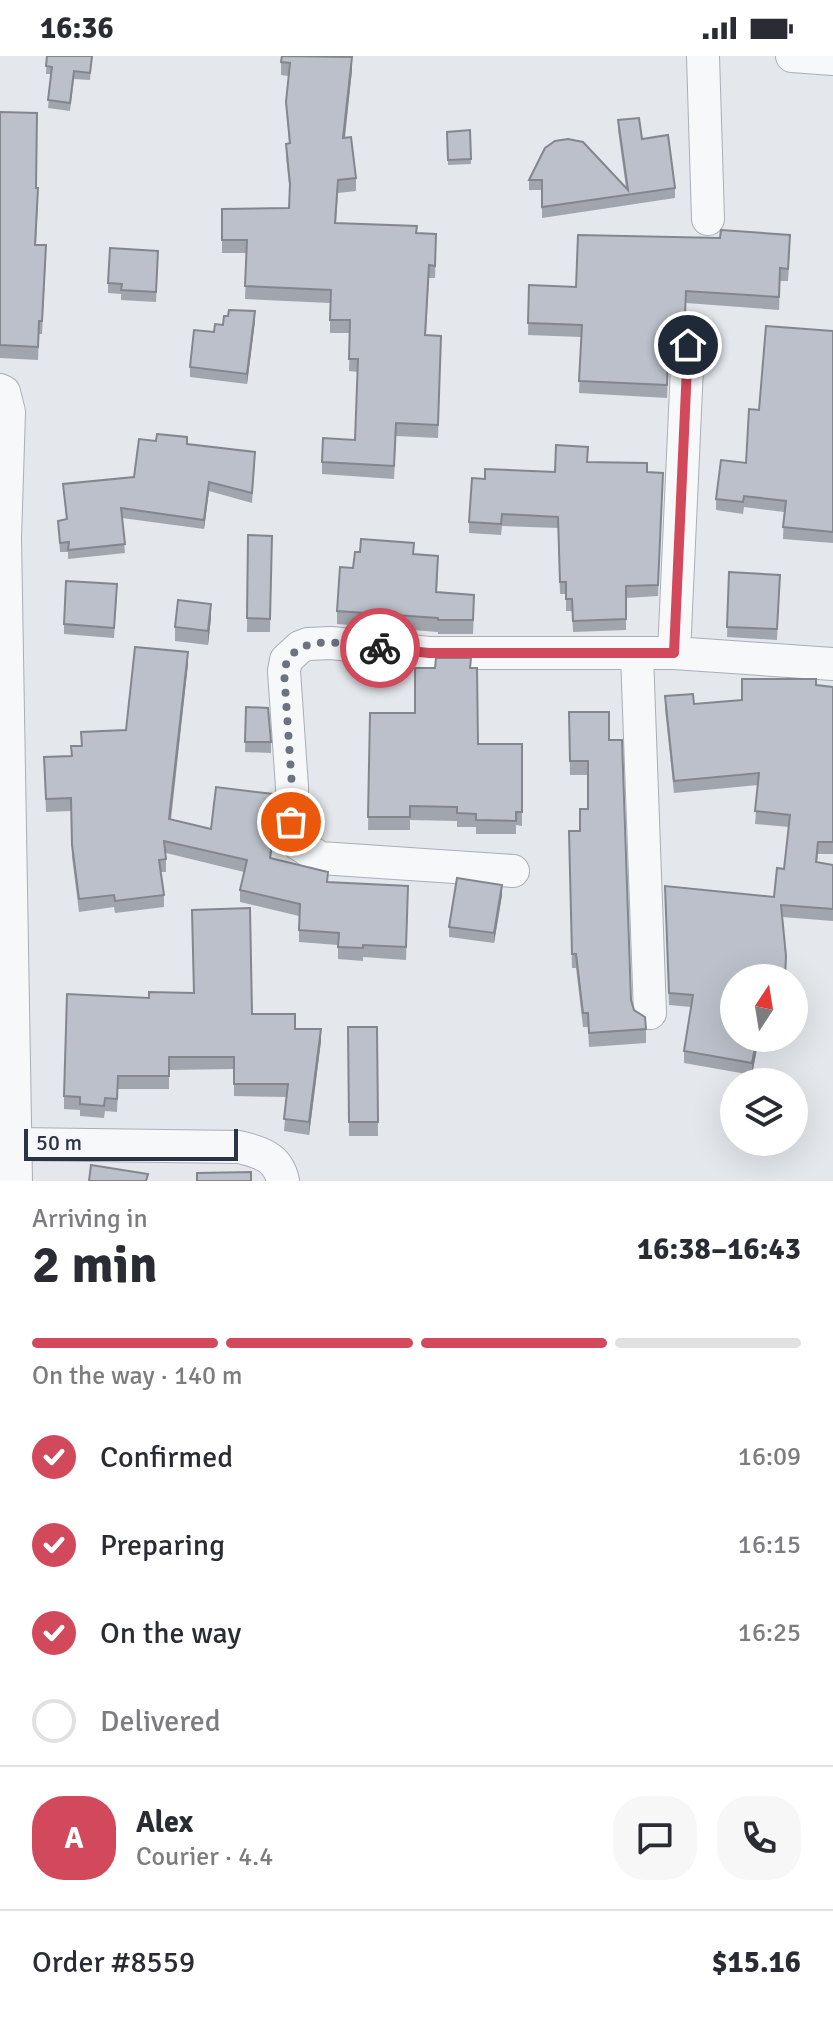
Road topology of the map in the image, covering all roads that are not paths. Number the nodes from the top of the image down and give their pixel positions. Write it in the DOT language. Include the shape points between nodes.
graph roads {
  1 [pos="703,56"];
  2 [pos="792,56"];
  3 [pos="833,59"];
  4 [pos="708,219"];
  5 [pos="688,345"];
  6 [pos="0,390"];
  7 [pos="3,538"];
  8 [pos="674,653"];
  9 [pos="637,655"];
  10 [pos="833,664"];
  11 [pos="5,789"];
  12 [pos="513,871"];
  13 [pos="650,1013"];
  14 [pos="16,1144"];
  15 [pos="16,1181"];
  16 [pos="283,1181"];
  1 -- 4 [label="street"];
  2 -- 3 [label="street"];
  5 -- 8 [label="street"];
  6 -- 7 [label="street" via="9,412"];
  7 -- 11 [label="street"];
  8 -- 9 [label="street"];
  8 -- 10 [label="street"];
  9 -- 12 [label="street" via="429,653 331,643 308,644 286,660 291,822 297,843 320,858"];
  9 -- 13 [label="street"];
  11 -- 14 [label="street"];
  14 -- 15 [label="street"];
  14 -- 16 [label="street" via="239,1147 266,1154"];
}
